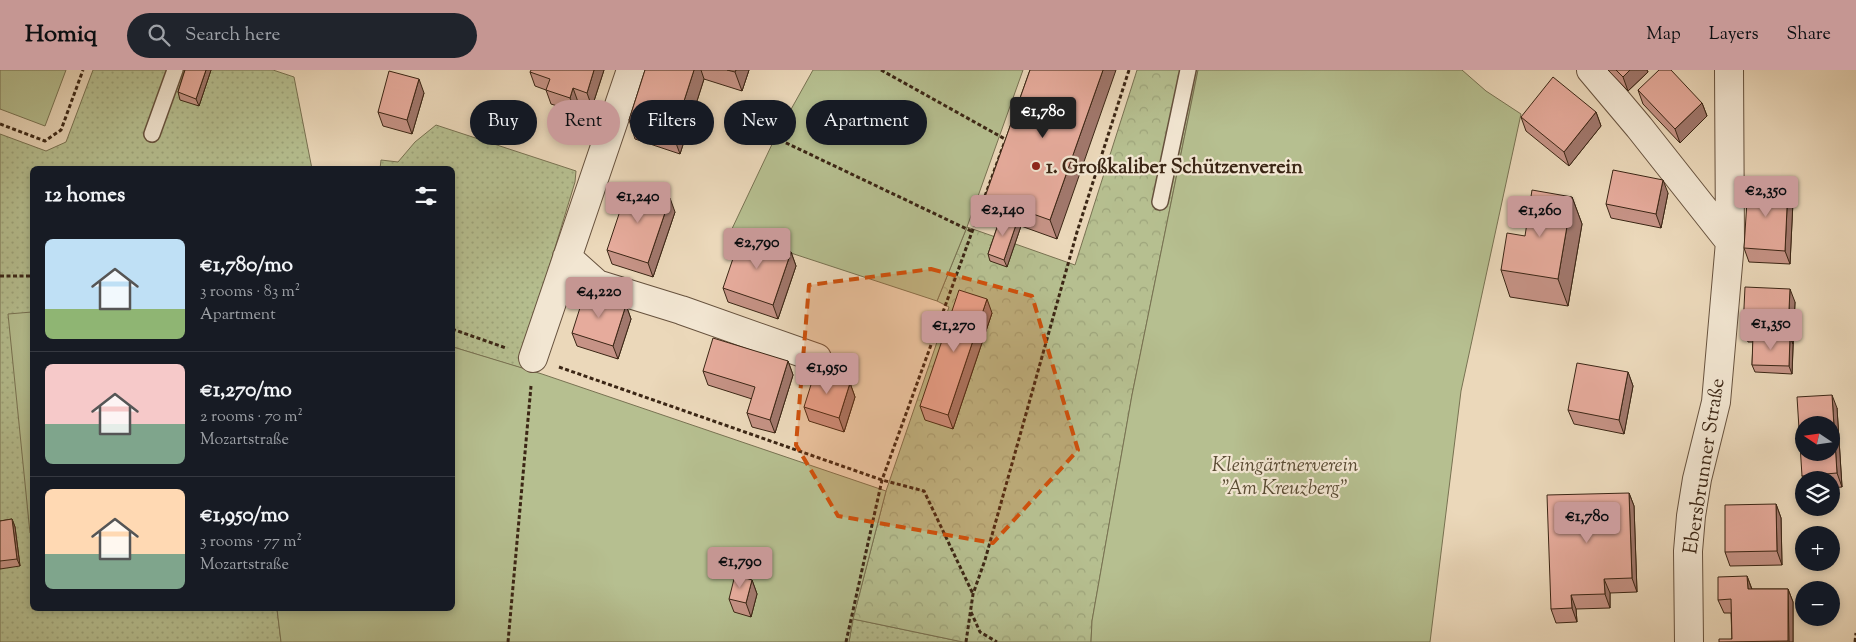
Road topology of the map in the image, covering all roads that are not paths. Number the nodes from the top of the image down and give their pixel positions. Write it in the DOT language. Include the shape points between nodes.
graph roads {
  1 [pos="175,70"];
  2 [pos="631,70"];
  3 [pos="1188,70"];
  4 [pos="1591,70"];
  5 [pos="1729,70"];
  6 [pos="152,134"];
  7 [pos="1160,202"];
  8 [pos="1730,242"];
  9 [pos="568,257"];
  10 [pos="533,358"];
  11 [pos="817,358"];
  12 [pos="1689,642"];
  1 -- 6 [label="lane"];
  2 -- 9 [label="street"];
  3 -- 7 [label="lane"];
  4 -- 8 [label="street"];
  5 -- 8 [label="street, Ebersbrunner Straße"];
  8 -- 12 [label="street, Ebersbrunner Straße" via="1716,402 1691,516"];
  9 -- 10 [label="street"];
  9 -- 11 [label="street" via="597,284"];
}
